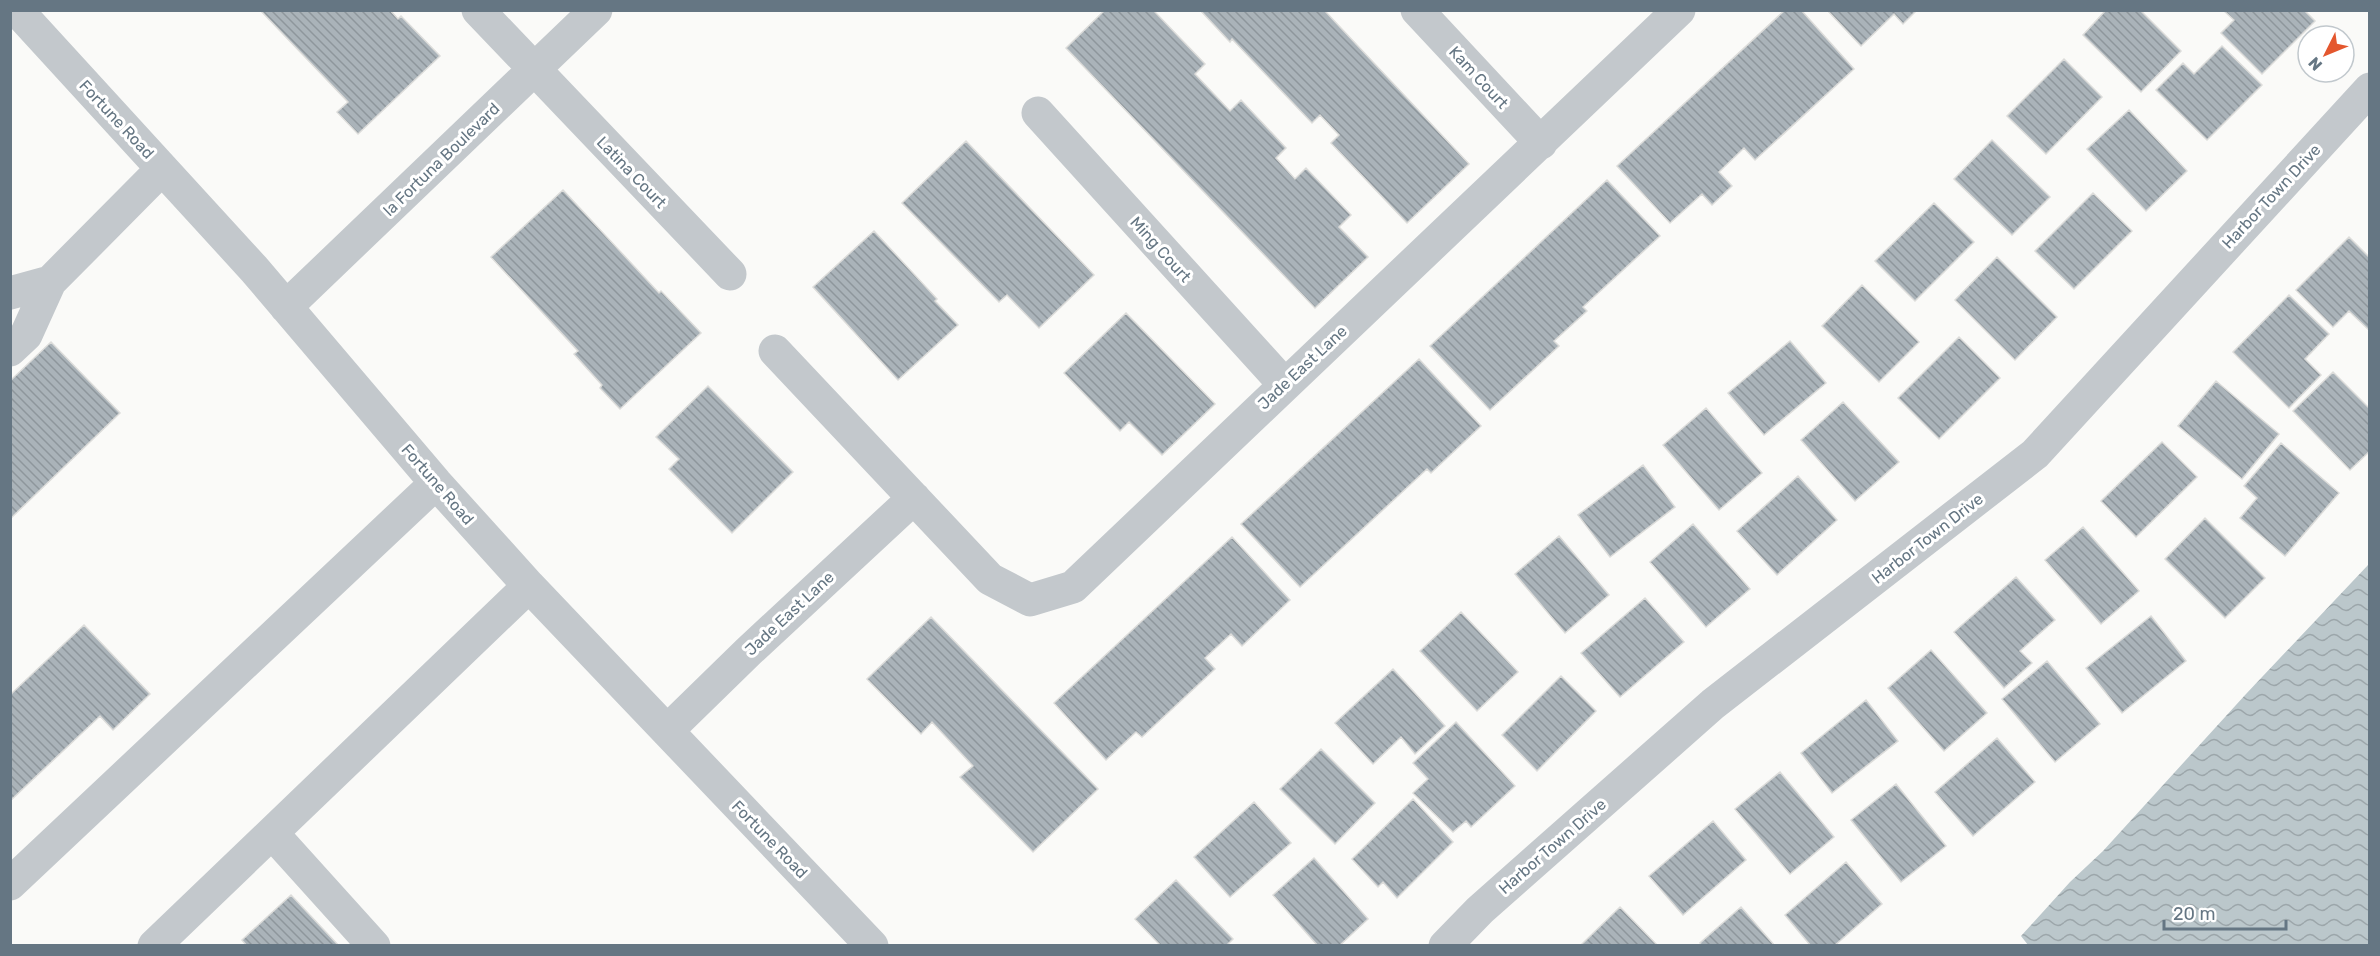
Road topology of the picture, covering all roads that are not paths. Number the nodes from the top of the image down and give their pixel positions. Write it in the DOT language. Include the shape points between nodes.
graph roads {
  1 [pos="17,10"];
  2 [pos="478,10"];
  3 [pos="596,10"];
  4 [pos="1417,10"];
  5 [pos="1679,10"];
  6 [pos="534,69"];
  7 [pos="2370,89"];
  8 [pos="1038,113"];
  9 [pos="1541,142"];
  10 [pos="162,169"];
  11 [pos="730,274"];
  12 [pos="50,282"];
  13 [pos="10,293"];
  14 [pos="286,307"];
  15 [pos="10,350"];
  16 [pos="776,351"];
  17 [pos="1284,384"];
  18 [pos="436,483"];
  19 [pos="914,498"];
  20 [pos="529,586"];
  21 [pos="668,731"];
  22 [pos="272,833"];
  23 [pos="10,884"];
  24 [pos="154,945"];
  25 [pos="374,945"];
  26 [pos="872,945"];
  27 [pos="1445,945"];
  1 -- 10 [label="street, Fortune Road"];
  2 -- 6 [label="street, Latina Court"];
  3 -- 6 [label="street, la Fortuna Boulevard"];
  4 -- 9 [label="street, Kam Court"];
  5 -- 9 [label="street, Jade East Lane"];
  6 -- 11 [label="street, Latina Court"];
  6 -- 14 [label="street, la Fortuna Boulevard"];
  7 -- 27 [label="street, Harbor Town Drive" via="2035,454 1713,704"];
  8 -- 17 [label="street, Ming Court"];
  9 -- 17 [label="street, Jade East Lane"];
  10 -- 12 [label="street"];
  10 -- 14 [label="street, Fortune Road"];
  12 -- 13 [label="street"];
  12 -- 15 [label="street" via="26,335"];
  14 -- 18 [label="street, Fortune Road"];
  16 -- 19 [label="street, Jade East Lane"];
  17 -- 19 [label="street, Jade East Lane" via="1072,587 1030,600 990,579"];
  18 -- 20 [label="street, Fortune Road"];
  18 -- 23 [label="street"];
  19 -- 21 [label="street, Jade East Lane"];
  20 -- 21 [label="street, Fortune Road"];
  20 -- 22 [label="street"];
  21 -- 26 [label="street, Fortune Road"];
  22 -- 24 [label="street"];
  22 -- 25 [label="street"];
}
